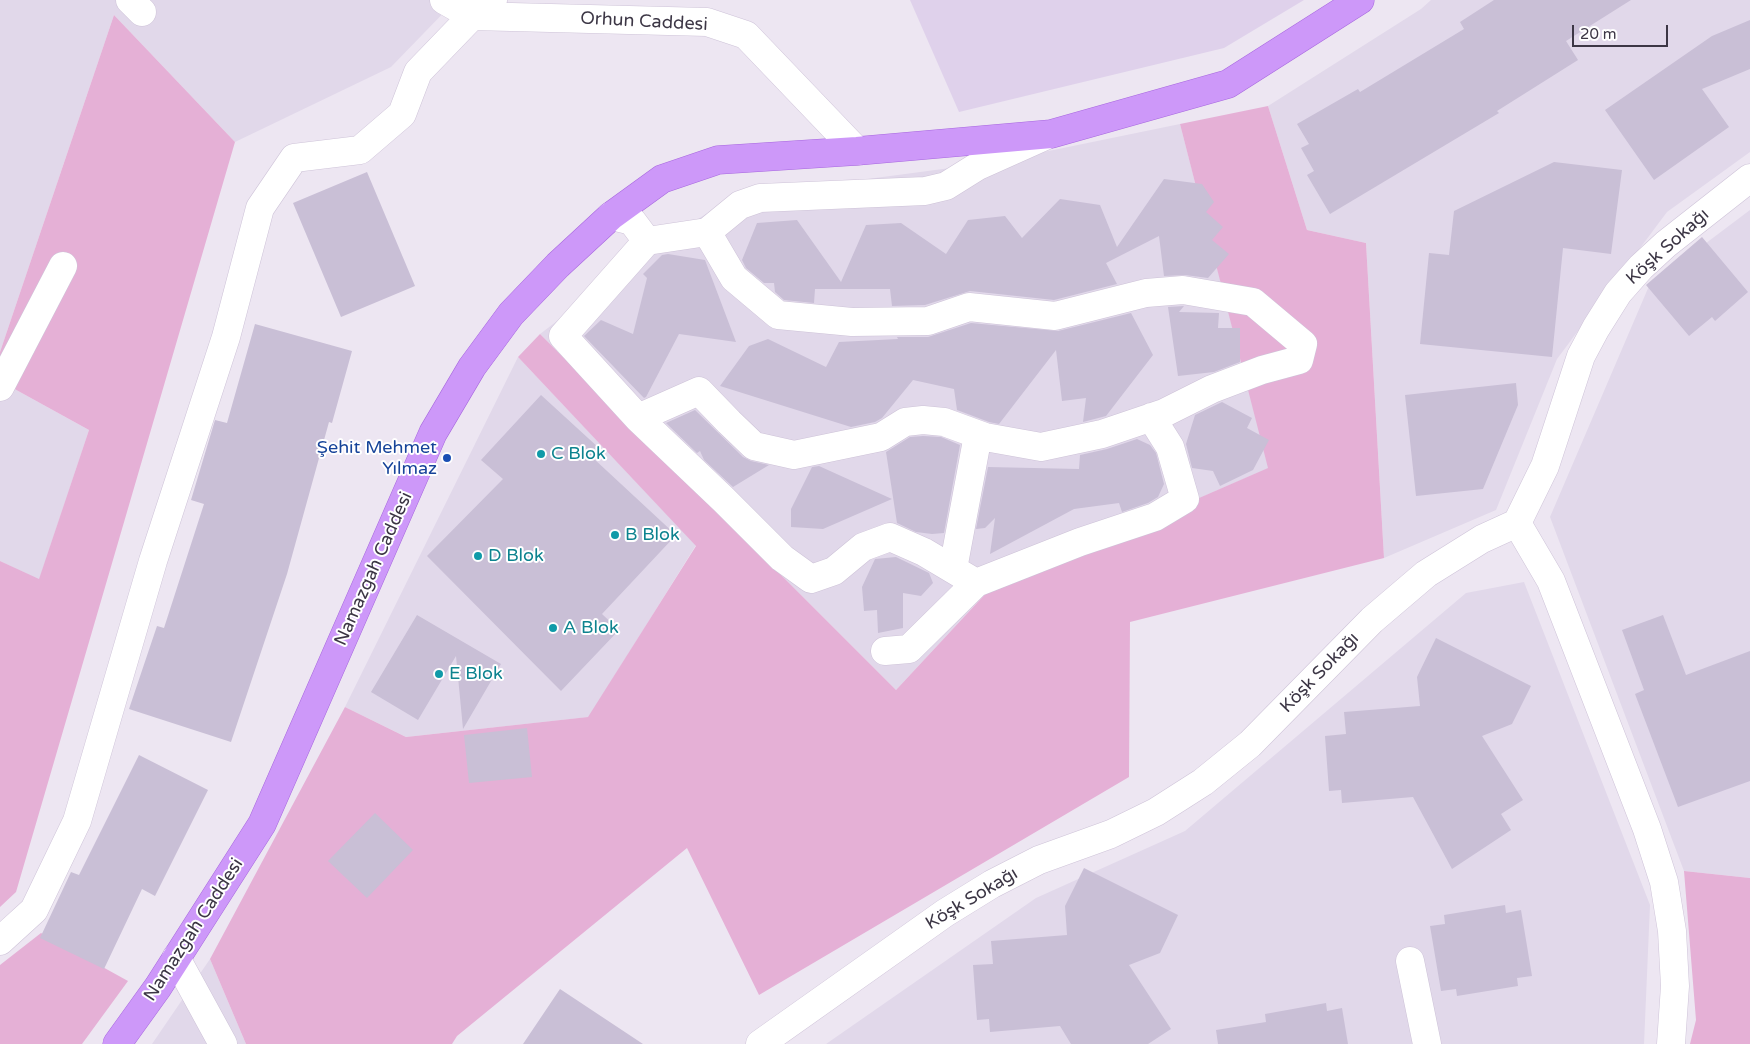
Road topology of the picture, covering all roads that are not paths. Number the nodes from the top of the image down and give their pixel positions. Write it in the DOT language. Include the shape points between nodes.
graph roads {
  1 [pos="444,0"];
  2 [pos="1360,0"];
  3 [pos="480,5"];
  4 [pos="1050,134"];
  5 [pos="857,151"];
  6 [pos="1750,178"];
  7 [pos="611,216"];
  8 [pos="707,232"];
  9 [pos="647,241"];
  10 [pos="63,266"];
  11 [pos="0,387"];
  12 [pos="1151,417"];
  13 [pos="638,418"];
  14 [pos="978,435"];
  15 [pos="1517,523"];
  16 [pos="953,569"];
  17 [pos="976,583"];
  18 [pos="885,651"];
  19 [pos="0,942"];
  20 [pos="176,958"];
  21 [pos="1410,961"];
  22 [pos="117,1044"];
  23 [pos="223,1044"];
  24 [pos="760,1044"];
  25 [pos="1427,1044"];
  26 [pos="1671,1044"];
  1 -- 3 [label="street, Orhun Caddesi"];
  2 -- 4 [label="main road, Namazgah Caddesi" via="1228,84"];
  3 -- 5 [label="street, Orhun Caddesi" via="707,22 746,35"];
  3 -- 19 [label="street" via="418,72 402,114 360,150 294,158 260,208 226,337 153,561 76,821 34,910"];
  4 -- 5 [label="main road, Namazgah Caddesi"];
  4 -- 8 [label="street" via="978,166 946,186 925,191 760,198 740,205"];
  5 -- 7 [label="main road, Namazgah Caddesi" via="718,160 662,179"];
  6 -- 15 [label="street, Köşk Sokağı" via="1666,244 1618,293 1581,356 1544,466"];
  7 -- 9 [label="street" via="632,221"];
  7 -- 20 [label="main road, Namazgah Caddesi" via="511,314 472,367 434,433 262,824"];
  8 -- 9 [label="street"];
  8 -- 12 [label="street" via="734,278 778,315 852,322 928,321 969,307 1056,316 1146,293 1183,290 1253,302 1303,344 1299,360 1212,389"];
  9 -- 13 [label="street" via="563,336"];
  10 -- 11 [label="street"];
  12 -- 14 [label="street" via="1102,434 1041,447"];
  12 -- 17 [label="street" via="1170,447 1185,499 1155,517"];
  13 -- 14 [label="street" via="699,391 754,446 794,455 881,437 905,422 923,420 944,422"];
  13 -- 16 [label="street" via="782,558 811,579 834,571 863,547 890,537"];
  14 -- 16 [label="street"];
  15 -- 24 [label="street, Köşk Sokağı" via="1482,539 1426,574 1372,620 1250,744 1202,782 1156,812 1111,834 1039,860 992,884 944,913"];
  15 -- 26 [label="street" via="1551,581 1647,829 1664,882 1672,931 1675,986"];
  16 -- 17 [label="street"];
  17 -- 18 [label="street" via="909,649"];
  20 -- 22 [label="main road, Namazgah Caddesi"];
  20 -- 23 [label="street"];
  21 -- 25 [label="street"];
}
